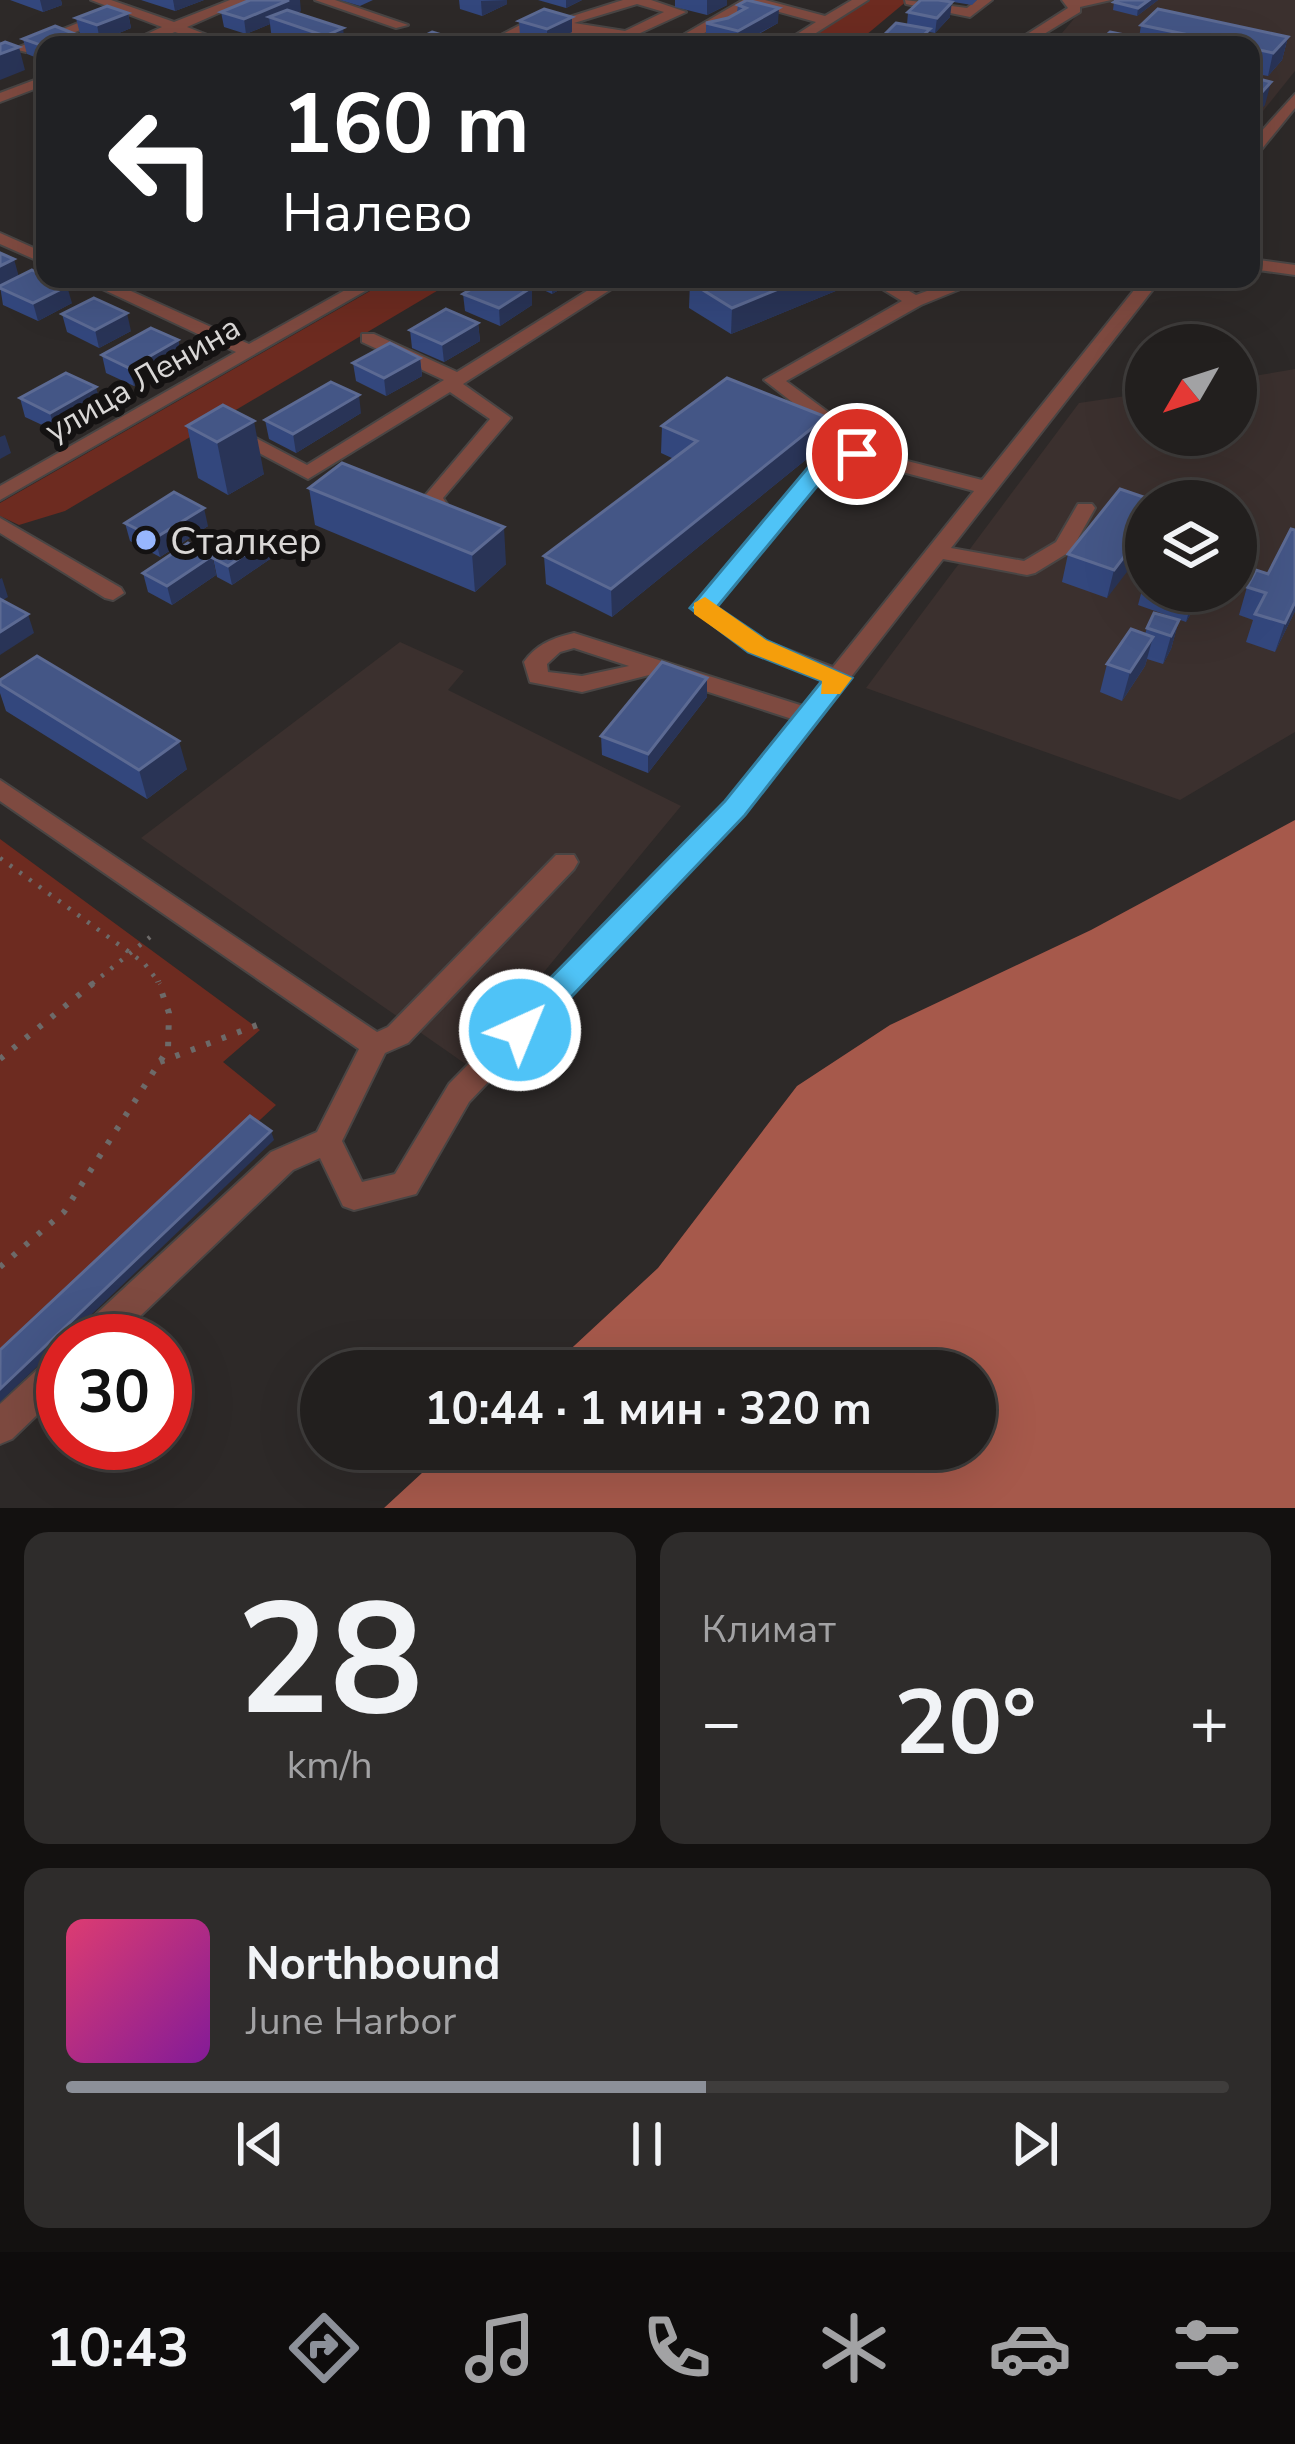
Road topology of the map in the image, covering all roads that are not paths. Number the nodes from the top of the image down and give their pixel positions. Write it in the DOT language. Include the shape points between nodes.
graph roads {
  1 [pos="98,0"];
  2 [pos="241,0"];
  3 [pos="322,0"];
  4 [pos="381,0"];
  5 [pos="637,0"];
  6 [pos="751,0"];
  7 [pos="861,0"];
  8 [pos="985,0"];
  9 [pos="1104,0"];
  10 [pos="911,1"];
  11 [pos="1072,2"];
  12 [pos="124,9"];
  13 [pos="358,11"];
  14 [pos="676,11"];
  15 [pos="829,21"];
  16 [pos="716,22"];
  17 [pos="401,25"];
  18 [pos="174,27"];
  19 [pos="54,36"];
  20 [pos="152,36"];
  21 [pos="200,36"];
  22 [pos="497,36"];
  23 [pos="574,36"];
  24 [pos="577,36"];
  25 [pos="592,36"];
  26 [pos="690,36"];
  27 [pos="803,36"];
  28 [pos="1029,36"];
  29 [pos="36,43"];
  30 [pos="21,49"];
  31 [pos="36,84"];
  32 [pos="0,98"];
  33 [pos="1295,98"];
  34 [pos="1260,142"];
  35 [pos="0,238"];
  36 [pos="36,255"];
  37 [pos="1260,265"];
  38 [pos="1295,270"];
  39 [pos="109,288"];
  40 [pos="361,288"];
  41 [pos="604,288"];
  42 [pos="891,288"];
  43 [pos="951,288"];
  44 [pos="1145,288"];
  45 [pos="915,301"];
  46 [pos="368,338"];
  47 [pos="249,352"];
  48 [pos="454,381"];
  49 [pos="219,426"];
  50 [pos="857,454"];
  51 [pos="988,488"];
  52 [pos="0,494"];
  53 [pos="1085,508"];
  54 [pos="0,524"];
  55 [pos="458,534"];
  56 [pos="939,552"];
  57 [pos="113,593"];
  58 [pos="656,664"];
  59 [pos="838,678"];
  60 [pos="808,716"];
  61 [pos="0,789"];
  62 [pos="565,862"];
  63 [pos="375,1045"];
  64 [pos="328,1141"];
  65 [pos="120,1314"];
  66 [pos="36,1393"];
  67 [pos="0,1427"];
  1 -- 12 [label="street"];
  2 -- 18 [label="street"];
  3 -- 13 [label="street"];
  4 -- 13 [label="street"];
  5 -- 14 [label="street"];
  5 -- 24 [label="street"];
  6 -- 15 [label="street"];
  6 -- 16 [label="street"];
  7 -- 15 [label="street"];
  8 -- 10 [label="street" via="970,14"];
  9 -- 11 [label="street"];
  11 -- 28 [label="street"];
  12 -- 18 [label="street"];
  12 -- 19 [label="street"];
  13 -- 17 [label="street"];
  14 -- 16 [label="street"];
  14 -- 25 [label="street" via="627,34"];
  15 -- 27 [label="street"];
  16 -- 26 [label="street"];
  18 -- 20 [label="street"];
  18 -- 21 [label="street"];
  22 -- 23 [label="street" via="552,18"];
  29 -- 30 [label="street"];
  31 -- 32 [label="street"];
  33 -- 34 [label="street"];
  35 -- 36 [label="street"];
  37 -- 38 [label="street"];
  39 -- 47 [label="street"];
  40 -- 47 [label="street, улица Ленина"];
  41 -- 48 [label="street"];
  42 -- 45 [label="street"];
  43 -- 45 [label="street"];
  44 -- 51 [label="street"];
  45 -- 50 [label="street" via="773,380 844,433"];
  46 -- 48 [label="street"];
  47 -- 52 [label="street, улица Ленина"];
  48 -- 49 [label="street" via="308,473"];
  48 -- 55 [label="street" via="501,418 433,498"];
  50 -- 51 [label="street"];
  50 -- 59 [label="street" via="824,463 703,608 757,646"];
  51 -- 56 [label="street"];
  53 -- 56 [label="street" via="1064,546 1027,568"];
  54 -- 57 [label="street"];
  56 -- 59 [label="street"];
  58 -- 60 [label="street" via="558,686 538,677 535,662 574,640 634,656 731,687"];
  59 -- 60 [label="street"];
  60 -- 64 [label="street" via="735,808 459,1093 405,1185 353,1197"];
  61 -- 63 [label="street"];
  62 -- 63 [label="street" via="398,1035"];
  63 -- 64 [label="street"];
  64 -- 65 [label="street" via="282,1161"];
  66 -- 67 [label="street"];
}
